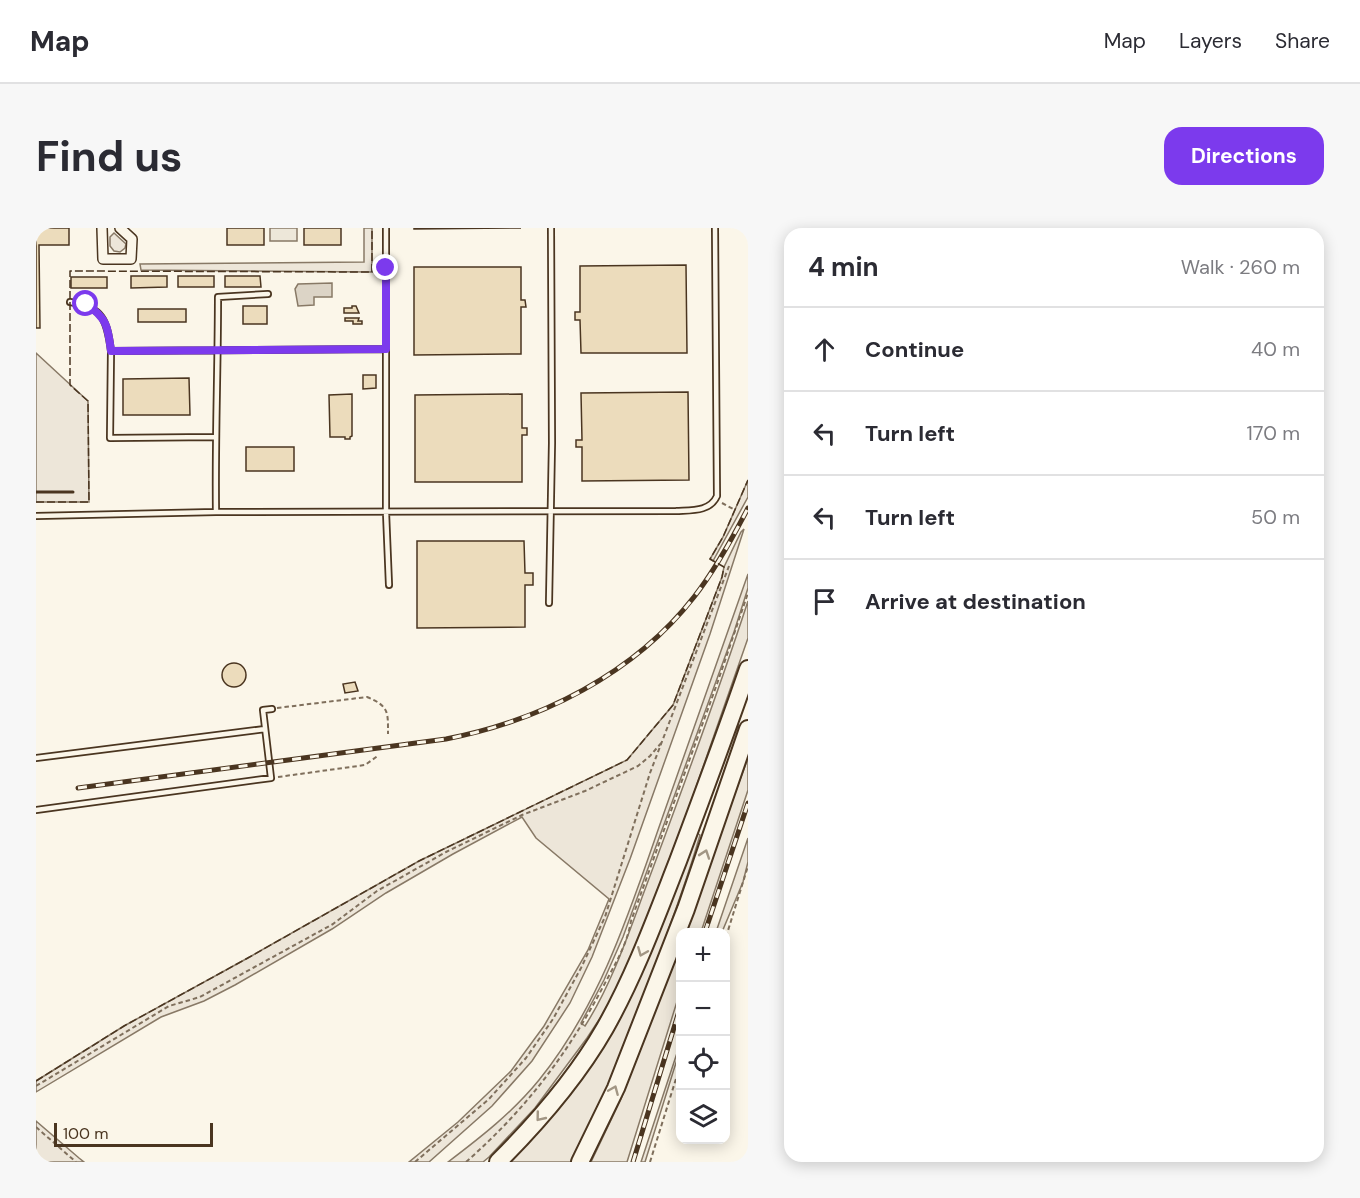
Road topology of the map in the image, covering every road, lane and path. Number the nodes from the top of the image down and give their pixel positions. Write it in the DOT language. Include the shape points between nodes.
graph roads {
  1 [pos="102,228"];
  2 [pos="120,228"];
  3 [pos="386,228"];
  4 [pos="552,228"];
  5 [pos="715,228"];
  6 [pos="268,294"];
  7 [pos="70,302"];
  8 [pos="386,349"];
  9 [pos="111,351"];
  10 [pos="218,351"];
  11 [pos="215,436"];
  12 [pos="716,499"];
  13 [pos="735,510"];
  14 [pos="551,511"];
  15 [pos="216,512"];
  16 [pos="386,512"];
  17 [pos="36,516"];
  18 [pos="729,566"];
  19 [pos="389,585"];
  20 [pos="748,593"];
  21 [pos="549,603"];
  22 [pos="748,669"];
  23 [pos="272,709"];
  24 [pos="265,729"];
  25 [pos="748,729"];
  26 [pos="388,734"];
  27 [pos="662,742"];
  28 [pos="379,755"];
  29 [pos="36,759"];
  30 [pos="271,778"];
  31 [pos="36,810"];
  32 [pos="748,866"];
  33 [pos="729,928"];
  34 [pos="676,1081"];
  35 [pos="36,1086"];
  36 [pos="36,1127"];
  37 [pos="76,1162"];
  38 [pos="415,1162"];
  39 [pos="466,1162"];
  40 [pos="498,1162"];
  41 [pos="580,1162"];
  42 [pos="650,1162"];
  1 -- 2 [label="street" via="103,259 131,259 132,239"];
  3 -- 8 [label="lane"];
  4 -- 14 [label="lane"];
  5 -- 12 [label="lane"];
  6 -- 10 [label="lane" via="218,297"];
  7 -- 9 [label="lane" via="86,304 101,315 109,330"];
  8 -- 10 [label="lane"];
  8 -- 16 [label="lane"];
  9 -- 10 [label="lane"];
  9 -- 11 [label="lane" via="110,438"];
  10 -- 11 [label="lane"];
  11 -- 15 [label="lane"];
  12 -- 13 [label="path"];
  12 -- 14 [label="lane" via="704,509"];
  14 -- 16 [label="lane"];
  14 -- 21 [label="lane"];
  15 -- 16 [label="lane"];
  15 -- 17 [label="lane"];
  16 -- 19 [label="lane"];
  18 -- 27 [label="path"];
  20 -- 39 [label="path" via="631,921 628,939 585,1021 551,1072 532,1097"];
  22 -- 40 [label="highway, one-way" via="660,908 605,1028 569,1081"];
  23 -- 24 [label="lane" via="262,710"];
  23 -- 26 [label="path" via="367,697 386,707"];
  24 -- 29 [label="lane"];
  24 -- 30 [label="lane"];
  41 -- 25 [label="highway, one-way" via="616,1088 686,909"];
  27 -- 35 [label="path" via="638,766 447,852 377,891 333,924 200,998 169,1006"];
  27 -- 38 [label="path" via="605,917 553,1019 526,1059 489,1100"];
  28 -- 30 [label="path" via="365,765"];
  30 -- 31 [label="lane"];
  32 -- 33 [label="path"];
  34 -- 42 [label="path"];
  36 -- 37 [label="path"];
}
